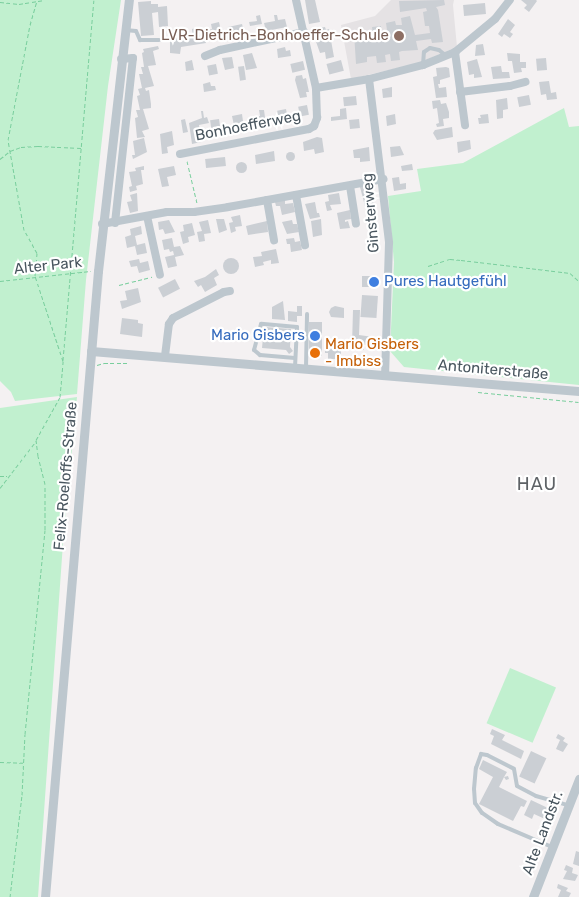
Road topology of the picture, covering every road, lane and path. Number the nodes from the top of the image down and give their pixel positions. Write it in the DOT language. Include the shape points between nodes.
graph roads {
  1 [pos="44,0"];
  2 [pos="94,0"];
  3 [pos="129,0"];
  4 [pos="296,0"];
  5 [pos="510,0"];
  6 [pos="37,1"];
  7 [pos="0,2"];
  8 [pos="125,30"];
  9 [pos="304,32"];
  10 [pos="159,40"];
  11 [pos="455,52"];
  12 [pos="205,56"];
  13 [pos="445,56"];
  14 [pos="121,59"];
  15 [pos="422,65"];
  16 [pos="369,79"];
  17 [pos="525,82"];
  18 [pos="316,88"];
  19 [pos="460,92"];
  20 [pos="465,125"];
  21 [pos="82,148"];
  22 [pos="10,151"];
  23 [pos="183,153"];
  24 [pos="0,159"];
  25 [pos="383,179"];
  26 [pos="350,186"];
  27 [pos="296,195"];
  28 [pos="266,200"];
  29 [pos="194,212"];
  30 [pos="147,216"];
  31 [pos="115,223"];
  32 [pos="102,224"];
  33 [pos="356,224"];
  34 [pos="274,240"];
  35 [pos="305,246"];
  36 [pos="428,266"];
  37 [pos="98,271"];
  38 [pos="70,272"];
  39 [pos="160,275"];
  40 [pos="35,276"];
  41 [pos="0,281"];
  42 [pos="579,281"];
  43 [pos="118,285"];
  44 [pos="230,291"];
  45 [pos="307,314"];
  46 [pos="91,351"];
  47 [pos="165,356"];
  48 [pos="63,361"];
  49 [pos="295,363"];
  50 [pos="306,368"];
  51 [pos="385,375"];
  52 [pos="579,391"];
  53 [pos="36,440"];
  54 [pos="0,476"];
  55 [pos="8,476"];
  56 [pos="0,488"];
  57 [pos="0,762"];
  58 [pos="24,763"];
  59 [pos="579,778"];
  60 [pos="568,805"];
  61 [pos="552,847"];
  62 [pos="10,897"];
  63 [pos="46,897"];
  64 [pos="533,897"];
  1 -- 6 [label="path"];
  2 -- 21 [label="path"];
  3 -- 8 [label="street, Felix-Roeloffs-Straße"];
  4 -- 9 [label="street, Bonhoefferweg"];
  5 -- 11 [label="street" via="495,19"];
  6 -- 7 [label="path"];
  6 -- 22 [label="path" via="8,140"];
  8 -- 10 [label="lane" via="136,32 140,40"];
  8 -- 14 [label="street, Felix-Roeloffs-Straße"];
  9 -- 12 [label="street"];
  9 -- 18 [label="street, Bonhoefferweg"];
  11 -- 13 [label="street"];
  11 -- 19 [label="street"];
  13 -- 15 [label="street"];
  13 -- 15 [label="lane" via="430,48 424,52"];
  14 -- 31 [label="street" via="133,58"];
  14 -- 32 [label="street, Felix-Roeloffs-Straße"];
  15 -- 16 [label="street"];
  16 -- 18 [label="street"];
  16 -- 25 [label="street, Ginsterweg"];
  17 -- 19 [label="street"];
  18 -- 23 [label="street, Bonhoefferweg" via="317,118 309,129"];
  19 -- 20 [label="street"];
  21 -- 22 [label="path" via="38,146"];
  21 -- 38 [label="path"];
  22 -- 24 [label="path"];
  22 -- 40 [label="path" via="24,230 37,253"];
  23 -- 29 [label="path" via="197,204"];
  25 -- 26 [label="street"];
  25 -- 51 [label="street, Ginsterweg" via="389,243"];
  26 -- 27 [label="street"];
  26 -- 33 [label="street"];
  27 -- 28 [label="street"];
  27 -- 35 [label="street"];
  28 -- 29 [label="street"];
  28 -- 34 [label="street"];
  29 -- 30 [label="street"];
  30 -- 31 [label="street"];
  30 -- 39 [label="street"];
  31 -- 32 [label="street"];
  32 -- 37 [label="street, Felix-Roeloffs-Straße"];
  36 -- 42 [label="path" via="461,260 570,273"];
  37 -- 38 [label="path, Alter Park"];
  37 -- 46 [label="street, Felix-Roeloffs-Straße"];
  38 -- 40 [label="path, Alter Park"];
  38 -- 48 [label="path"];
  39 -- 43 [label="path"];
  40 -- 41 [label="path, Alter Park"];
  40 -- 48 [label="path"];
  44 -- 47 [label="street" via="173,318 169,324"];
  45 -- 50 [label="lane"];
  46 -- 47 [label="street, Antoniterstraße"];
  46 -- 63 [label="street, Felix-Roeloffs-Straße"];
  47 -- 49 [label="street, Antoniterstraße"];
  48 -- 53 [label="path" via="60,397"];
  49 -- 49 [label="lane" via="297,327 261,324 254,350 260,355"];
  49 -- 50 [label="street, Antoniterstraße"];
  50 -- 51 [label="street, Antoniterstraße"];
  51 -- 52 [label="street, Antoniterstraße"];
  53 -- 55 [label="path"];
  53 -- 58 [label="path" via="45,484 45,530"];
  54 -- 55 [label="path"];
  55 -- 56 [label="path"];
  57 -- 58 [label="path"];
  58 -- 62 [label="path"];
  59 -- 60 [label="street, Alte Landstr."];
  60 -- 61 [label="street, Alte Landstr."];
  60 -- 61 [label="lane" via="536,796 517,786 514,769 481,754 474,789 475,803 482,813 498,824"];
  61 -- 64 [label="street, Alte Landstr."];
}
